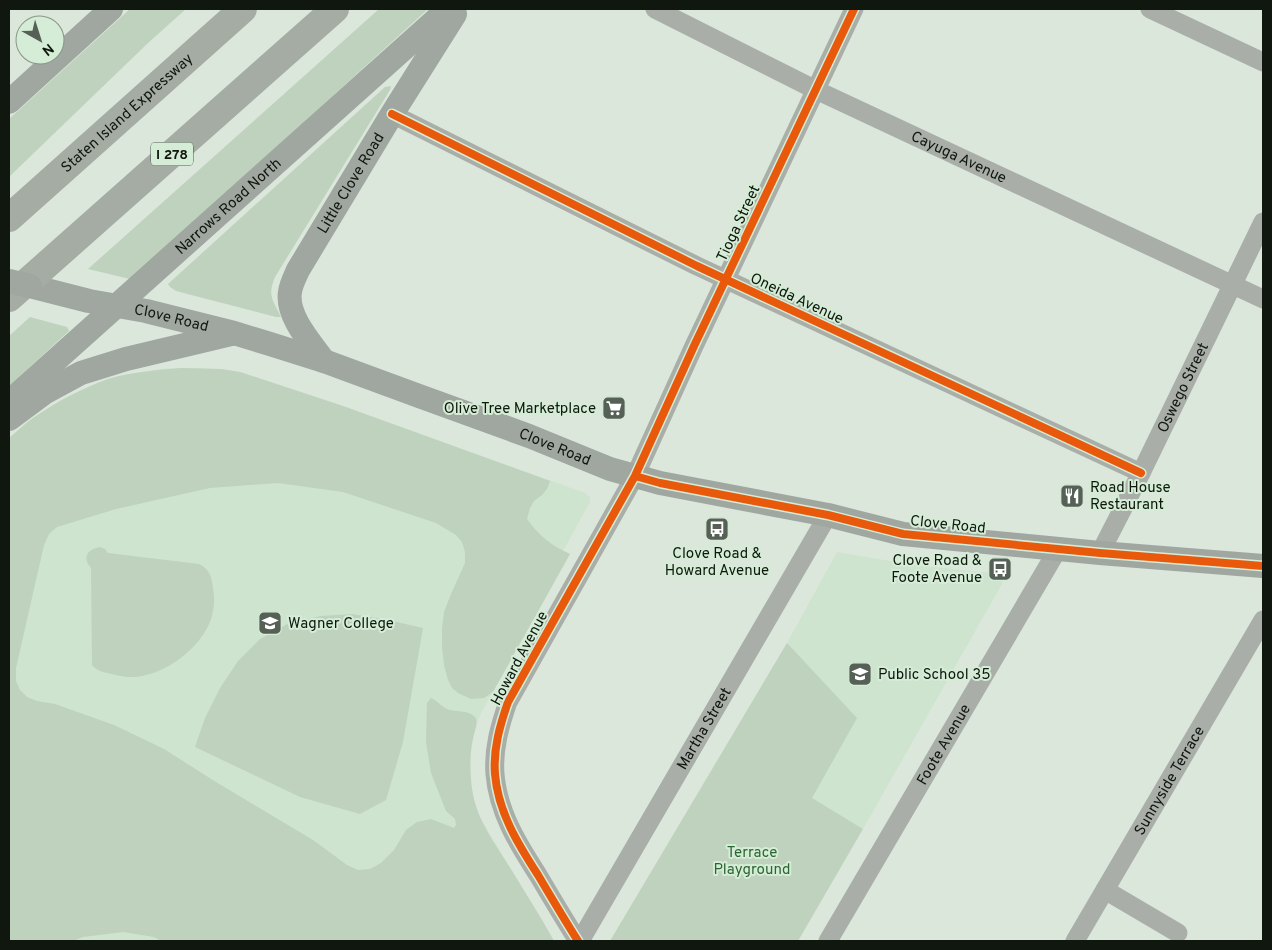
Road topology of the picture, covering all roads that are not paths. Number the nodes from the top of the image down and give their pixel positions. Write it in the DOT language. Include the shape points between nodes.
graph roads {
  1 [pos="111,9"];
  2 [pos="243,9"];
  3 [pos="335,9"];
  4 [pos="448,9"];
  5 [pos="458,9"];
  6 [pos="655,9"];
  7 [pos="854,9"];
  8 [pos="1150,9"];
  9 [pos="1263,62"];
  10 [pos="816,90"];
  11 [pos="9,102"];
  12 [pos="392,114"];
  13 [pos="9,218"];
  14 [pos="1263,222"];
  15 [pos="726,280"];
  16 [pos="9,281"];
  17 [pos="1232,284"];
  18 [pos="9,298"];
  19 [pos="1263,299"];
  20 [pos="117,306"];
  21 [pos="234,333"];
  22 [pos="324,361"];
  23 [pos="9,402"];
  24 [pos="9,419"];
  25 [pos="1141,473"];
  26 [pos="635,476"];
  27 [pos="828,516"];
  28 [pos="1058,549"];
  29 [pos="1100,552"];
  30 [pos="1263,566"];
  31 [pos="1263,620"];
  32 [pos="1105,890"];
  33 [pos="1178,932"];
  34 [pos="579,941"];
  35 [pos="828,941"];
  36 [pos="1075,941"];
  1 -- 11 [label="main road"];
  2 -- 13 [label="highway, Staten Island Expressway"];
  3 -- 18 [label="highway, I 278"];
  4 -- 20 [label="main road, Narrows Road North"];
  5 -- 12 [label="main road, Little Clove Road"];
  6 -- 10 [label="street, Cayuga Avenue"];
  7 -- 10 [label="street, Tioga Street"];
  8 -- 9 [label="street"];
  10 -- 15 [label="street, Tioga Street"];
  10 -- 17 [label="street, Cayuga Avenue"];
  12 -- 15 [label="street, Oneida Avenue"];
  12 -- 22 [label="main road, Little Clove Road" via="291,286 292,311"];
  14 -- 17 [label="street, Oswego Street"];
  15 -- 25 [label="street, Oneida Avenue"];
  15 -- 26 [label="street, Tioga Street"];
  16 -- 20 [label="main road, Clove Road, bridge"];
  17 -- 19 [label="street, Cayuga Avenue"];
  17 -- 25 [label="street, Oswego Street"];
  20 -- 21 [label="main road, Clove Road"];
  20 -- 23 [label="main road, Narrows Road North"];
  21 -- 22 [label="main road, Clove Road"];
  21 -- 24 [label="main road" via="86,371 44,393"];
  22 -- 26 [label="main road, Clove Road"];
  25 -- 29 [label="street, Oswego Street"];
  26 -- 27 [label="main road, Clove Road"];
  26 -- 34 [label="street, Howard Avenue" via="508,702 495,749 498,795 507,820"];
  27 -- 28 [label="main road, Clove Road" via="904,534"];
  27 -- 34 [label="street, Martha Street"];
  28 -- 29 [label="main road, Clove Road"];
  28 -- 35 [label="street, Foote Avenue"];
  29 -- 30 [label="main road, Clove Road"];
  31 -- 32 [label="street, Sunnyside Terrace"];
  32 -- 33 [label="street"];
  32 -- 36 [label="street, Sunnyside Terrace"];
}
